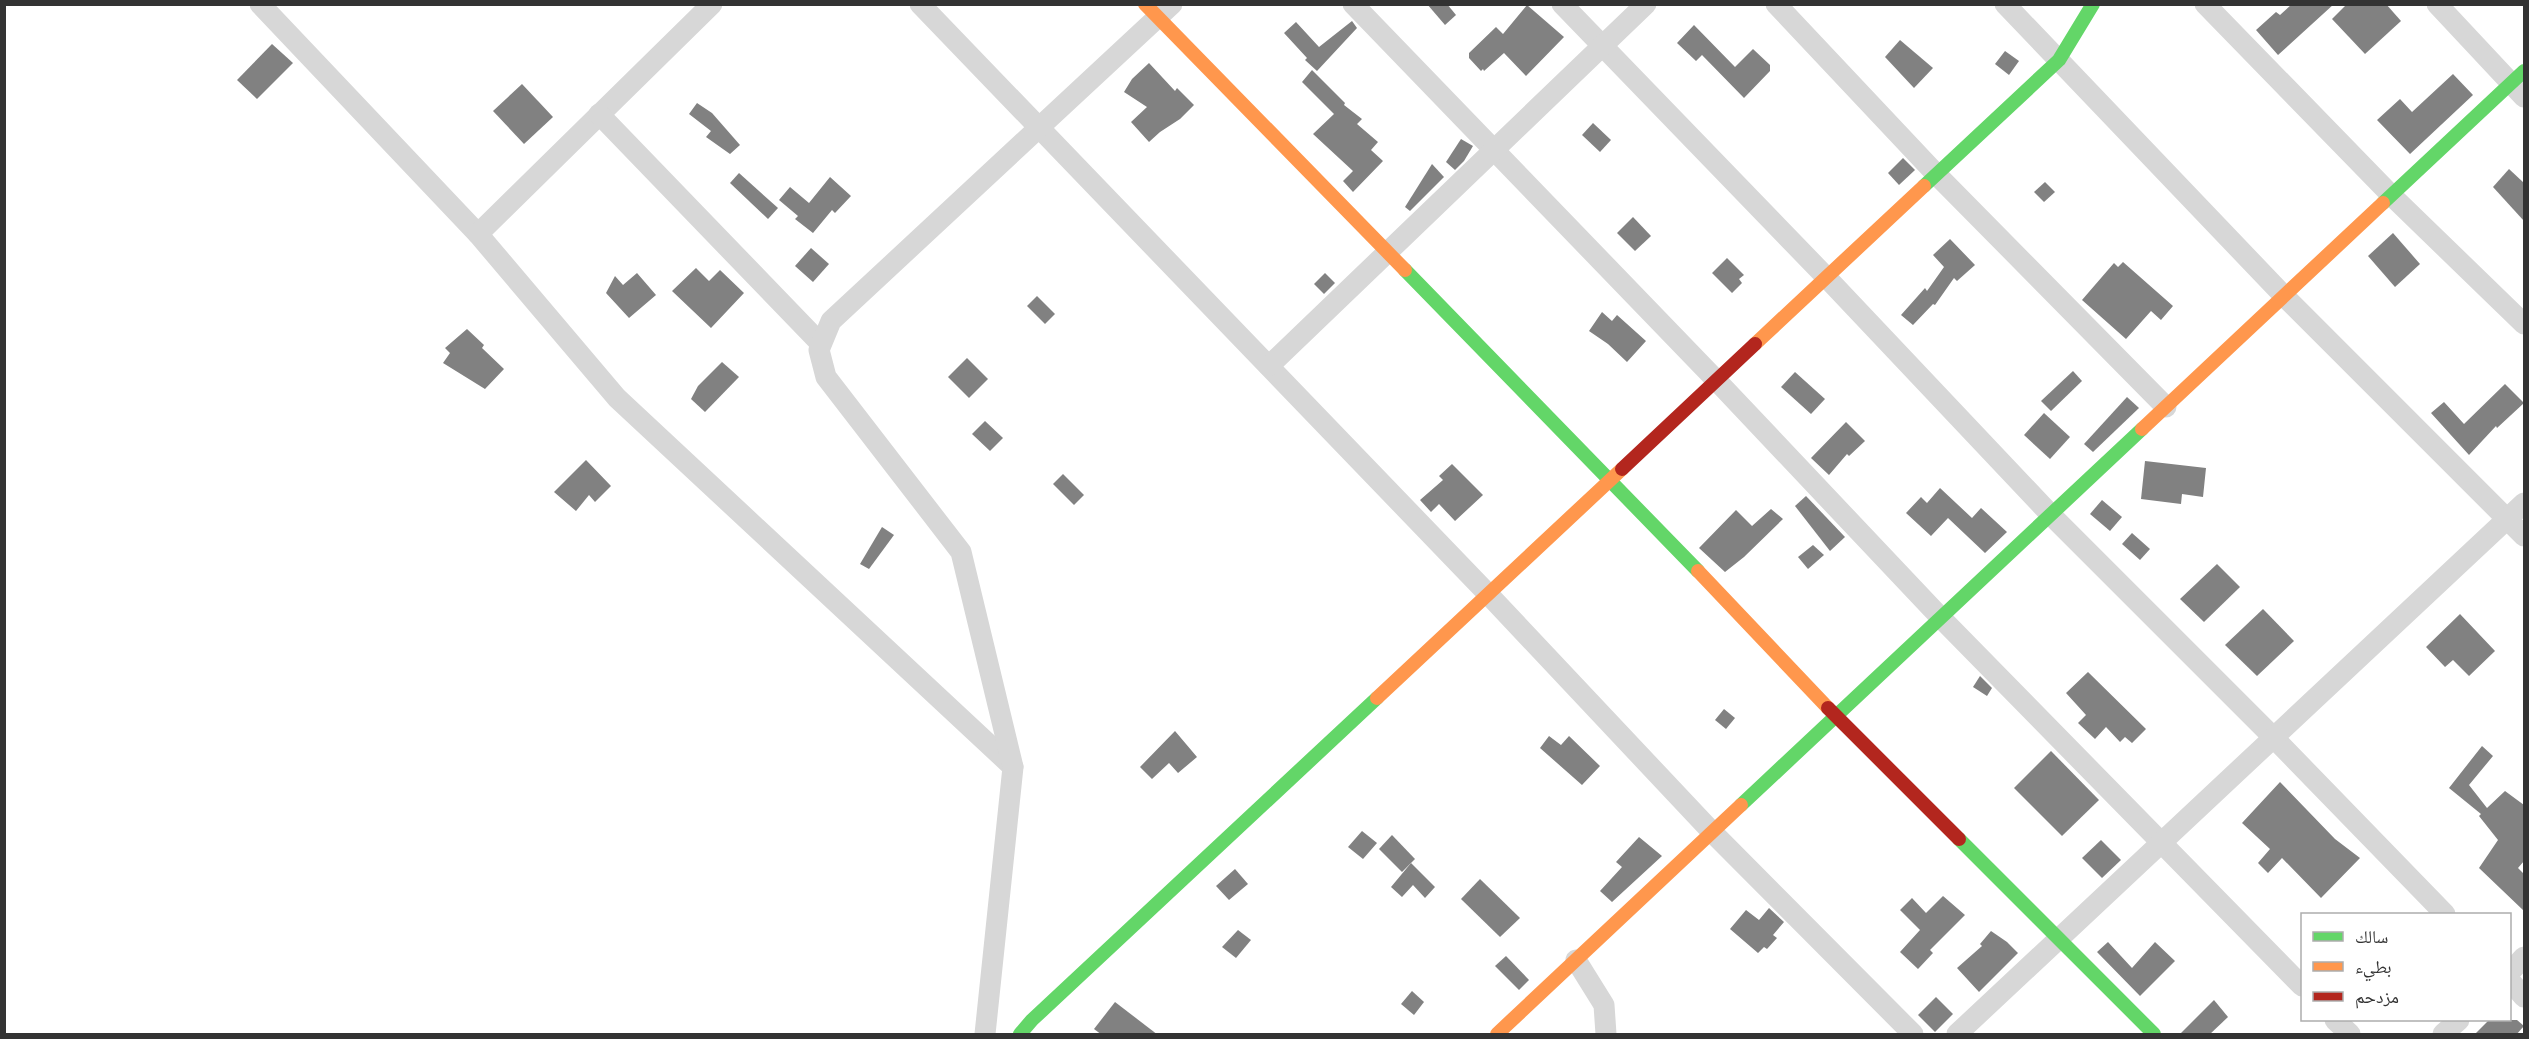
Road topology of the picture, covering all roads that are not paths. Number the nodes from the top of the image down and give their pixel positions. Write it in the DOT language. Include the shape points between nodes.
graph roads {
  1 [pos="260,4"];
  2 [pos="712,4"];
  3 [pos="920,4"];
  4 [pos="1353,4"];
  5 [pos="1562,4"];
  6 [pos="1646,4"];
  7 [pos="1776,4"];
  8 [pos="2005,4"];
  9 [pos="2093,4"];
  10 [pos="2205,4"];
  11 [pos="2437,4"];
  12 [pos="1158,9"];
  13 [pos="1603,46"];
  14 [pos="2059,60"];
  15 [pos="2520,84"];
  16 [pos="599,114"];
  17 [pos="1039,128"];
  18 [pos="1495,150"];
  19 [pos="1937,175"];
  20 [pos="2392,196"];
  21 [pos="478,234"];
  22 [pos="1388,253"];
  23 [pos="1827,278"];
  24 [pos="2284,296"];
  25 [pos="2524,324"];
  26 [pos="821,344"];
  27 [pos="1269,366"];
  28 [pos="1717,381"];
  29 [pos="2166,407"];
  30 [pos="1611,480"];
  31 [pos="2524,503"];
  32 [pos="2051,515"];
  33 [pos="2508,519"];
  34 [pos="2524,536"];
  35 [pos="1488,594"];
  36 [pos="1941,618"];
  37 [pos="1836,716"];
  38 [pos="2274,738"];
  39 [pos="1013,767"];
  40 [pos="1713,832"];
  41 [pos="2163,841"];
  42 [pos="2443,913"];
  43 [pos="2060,938"];
  44 [pos="2524,957"];
  45 [pos="1576,960"];
  46 [pos="2511,971"];
  47 [pos="2511,982"];
  48 [pos="2301,985"];
  49 [pos="2524,997"];
  50 [pos="2336,1021"];
  51 [pos="2458,1021"];
  52 [pos="985,1035"];
  53 [pos="1020,1035"];
  54 [pos="1497,1035"];
  55 [pos="1606,1035"];
  56 [pos="1912,1035"];
  57 [pos="1957,1035"];
  58 [pos="2154,1035"];
  59 [pos="2350,1035"];
  60 [pos="2443,1035"];
  1 -- 21 [label="street"];
  2 -- 16 [label="street"];
  3 -- 17 [label="street"];
  4 -- 18 [label="street"];
  5 -- 13 [label="street"];
  6 -- 13 [label="street"];
  7 -- 19 [label="street"];
  8 -- 14 [label="street"];
  9 -- 14 [label="street"];
  10 -- 20 [label="street"];
  11 -- 15 [label="street"];
  12 -- 17 [label="street"];
  12 -- 22 [label="street"];
  13 -- 18 [label="street"];
  13 -- 23 [label="street"];
  14 -- 19 [label="street"];
  14 -- 24 [label="street"];
  15 -- 20 [label="street"];
  16 -- 21 [label="street"];
  16 -- 26 [label="street"];
  17 -- 26 [label="street" via="831,321"];
  17 -- 27 [label="street"];
  18 -- 22 [label="street"];
  18 -- 28 [label="street"];
  19 -- 23 [label="street"];
  19 -- 29 [label="street"];
  20 -- 24 [label="street"];
  20 -- 25 [label="street"];
  21 -- 39 [label="street" via="617,398"];
  22 -- 27 [label="street"];
  22 -- 30 [label="street"];
  23 -- 28 [label="street"];
  23 -- 32 [label="street"];
  24 -- 29 [label="street"];
  24 -- 33 [label="street"];
  26 -- 39 [label="street" via="826,377 961,552"];
  27 -- 35 [label="street"];
  28 -- 30 [label="street"];
  28 -- 36 [label="street"];
  29 -- 32 [label="street"];
  30 -- 35 [label="street"];
  30 -- 37 [label="street"];
  31 -- 33 [label="street"];
  32 -- 36 [label="street"];
  32 -- 38 [label="street"];
  33 -- 34 [label="street"];
  33 -- 38 [label="street"];
  35 -- 40 [label="street"];
  35 -- 53 [label="street"];
  36 -- 37 [label="street"];
  36 -- 41 [label="street"];
  37 -- 40 [label="street"];
  37 -- 43 [label="street"];
  38 -- 41 [label="street"];
  38 -- 42 [label="street"];
  39 -- 52 [label="street"];
  40 -- 45 [label="street"];
  40 -- 56 [label="street"];
  41 -- 43 [label="street"];
  41 -- 48 [label="street"];
  43 -- 57 [label="street"];
  43 -- 58 [label="street"];
  44 -- 46 [label="street"];
  45 -- 54 [label="street"];
  45 -- 55 [label="street" via="1605,1005"];
  47 -- 49 [label="street"];
  50 -- 59 [label="street"];
  51 -- 60 [label="street"];
}
